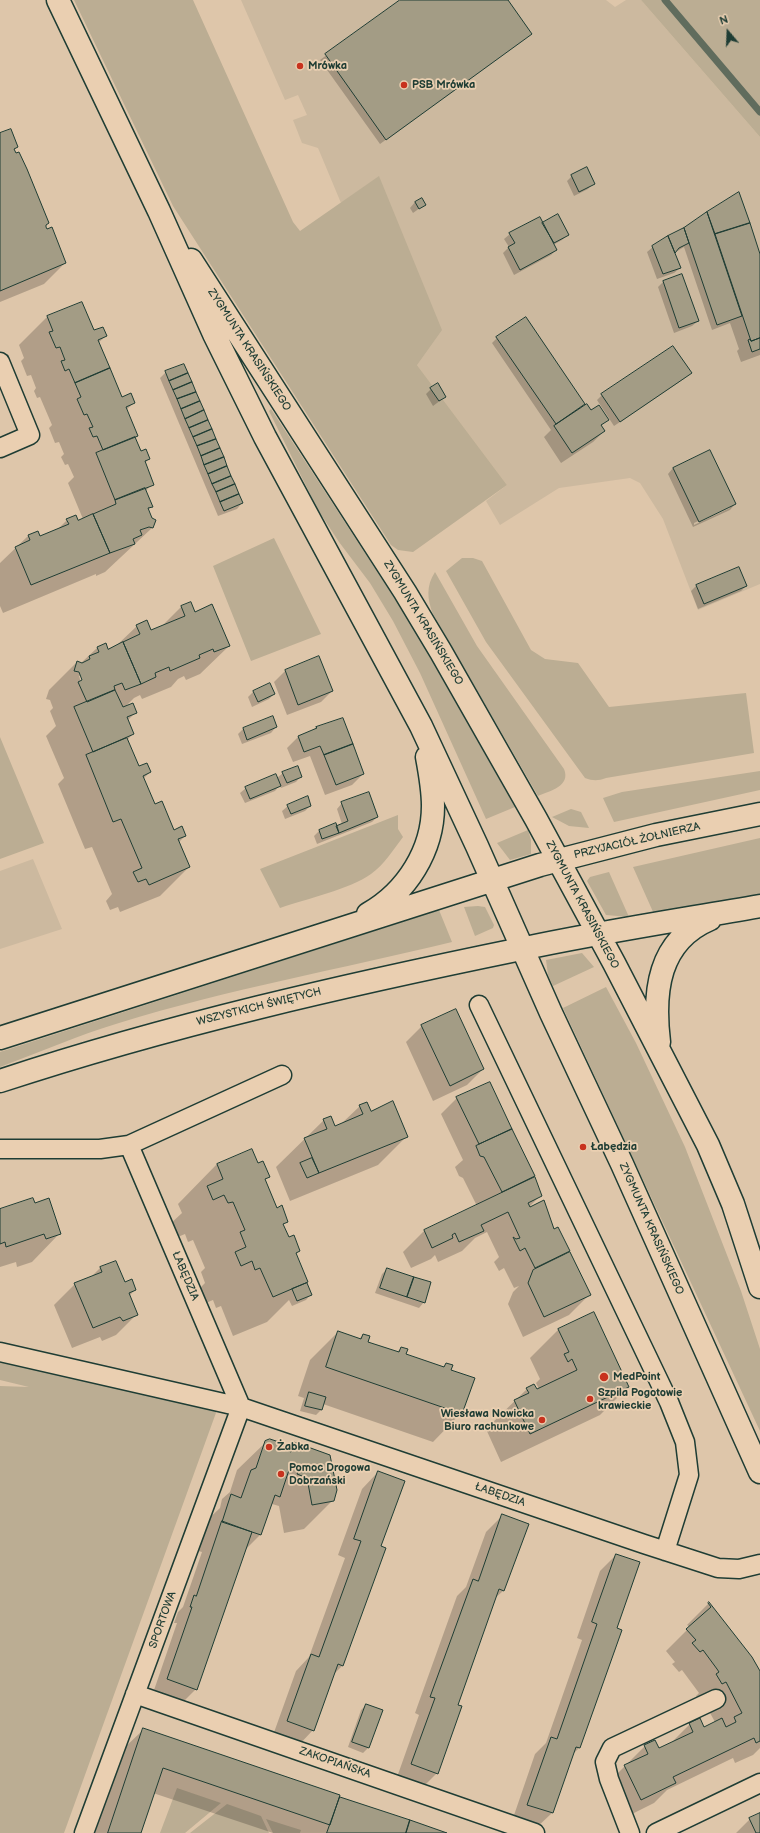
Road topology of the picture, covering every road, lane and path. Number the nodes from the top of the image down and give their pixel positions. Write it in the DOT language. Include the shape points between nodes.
graph roads {
  1 [pos="58,0"];
  2 [pos="159,211"];
  3 [pos="0,362"];
  4 [pos="0,448"];
  5 [pos="421,726"];
  6 [pos="760,814"];
  7 [pos="558,860"];
  8 [pos="492,880"];
  9 [pos="760,906"];
  10 [pos="731,911"];
  11 [pos="333,931"];
  12 [pos="598,935"];
  13 [pos="522,948"];
  14 [pos="480,1005"];
  15 [pos="0,1038"];
  16 [pos="660,1052"];
  17 [pos="282,1075"];
  18 [pos="0,1080"];
  19 [pos="129,1145"];
  20 [pos="0,1149"];
  21 [pos="760,1287"];
  22 [pos="0,1352"];
  23 [pos="241,1406"];
  24 [pos="760,1472"];
  25 [pos="665,1551"];
  26 [pos="760,1564"];
  27 [pos="135,1694"];
  28 [pos="716,1699"];
  29 [pos="760,1783"];
  30 [pos="84,1833"];
  31 [pos="535,1833"];
  32 [pos="630,1833"];
  33 [pos="656,1833"];
  1 -- 2 [label="street, ZYGMUNTA KRASIŃSKIEGO"];
  2 -- 5 [label="street, ZYGMUNTA KRASIŃSKIEGO" via="208,321 265,437"];
  2 -- 7 [label="street, ZYGMUNTA KRASIŃSKIEGO" via="409,598"];
  3 -- 4 [label="street" via="30,435"];
  5 -- 8 [label="street, ZYGMUNTA KRASIŃSKIEGO"];
  5 -- 11 [label="street, ZYGMUNTA KRASIŃSKIEGO" via="432,785 433,806 429,839 423,854 416,869 389,900 370,913"];
  6 -- 7 [label="street, PRZYJACIÓŁ ŻOŁNIERZA" via="656,835"];
  7 -- 8 [label="street, PRZYJACIÓŁ ŻOŁNIERZA"];
  7 -- 12 [label="street, ZYGMUNTA KRASIŃSKIEGO"];
  8 -- 11 [label="street"];
  8 -- 13 [label="street, ZYGMUNTA KRASIŃSKIEGO"];
  9 -- 10 [label="street"];
  10 -- 12 [label="street"];
  10 -- 16 [label="street, ZYGMUNTA KRASIŃSKIEGO" via="700,923 687,932 669,955 659,982 657,1024"];
  11 -- 15 [label="street"];
  12 -- 13 [label="street"];
  12 -- 16 [label="street, ZYGMUNTA KRASIŃSKIEGO"];
  13 -- 18 [label="street, WSZYSTKICH ŚWIĘTYCH" via="254,1008"];
  13 -- 24 [label="street, ZYGMUNTA KRASIŃSKIEGO"];
  14 -- 25 [label="street" via="669,1402 685,1442 689,1475"];
  16 -- 21 [label="street, ZYGMUNTA KRASIŃSKIEGO" via="708,1145 733,1204"];
  17 -- 19 [label="street"];
  19 -- 20 [label="street" via="100,1149"];
  19 -- 23 [label="street, ŁABĘDZIA"];
  22 -- 23 [label="street, ŁABĘDZIA"];
  23 -- 25 [label="street, ŁABĘDZIA"];
  23 -- 27 [label="street, SPORTOWA"];
  25 -- 26 [label="street, ŁABĘDZIA" via="730,1570"];
  27 -- 30 [label="street, SPORTOWA"];
  27 -- 31 [label="street, ZAKOPIAŃSKA"];
  28 -- 32 [label="street" via="612,1748 605,1762"];
  29 -- 33 [label="street"];
}
